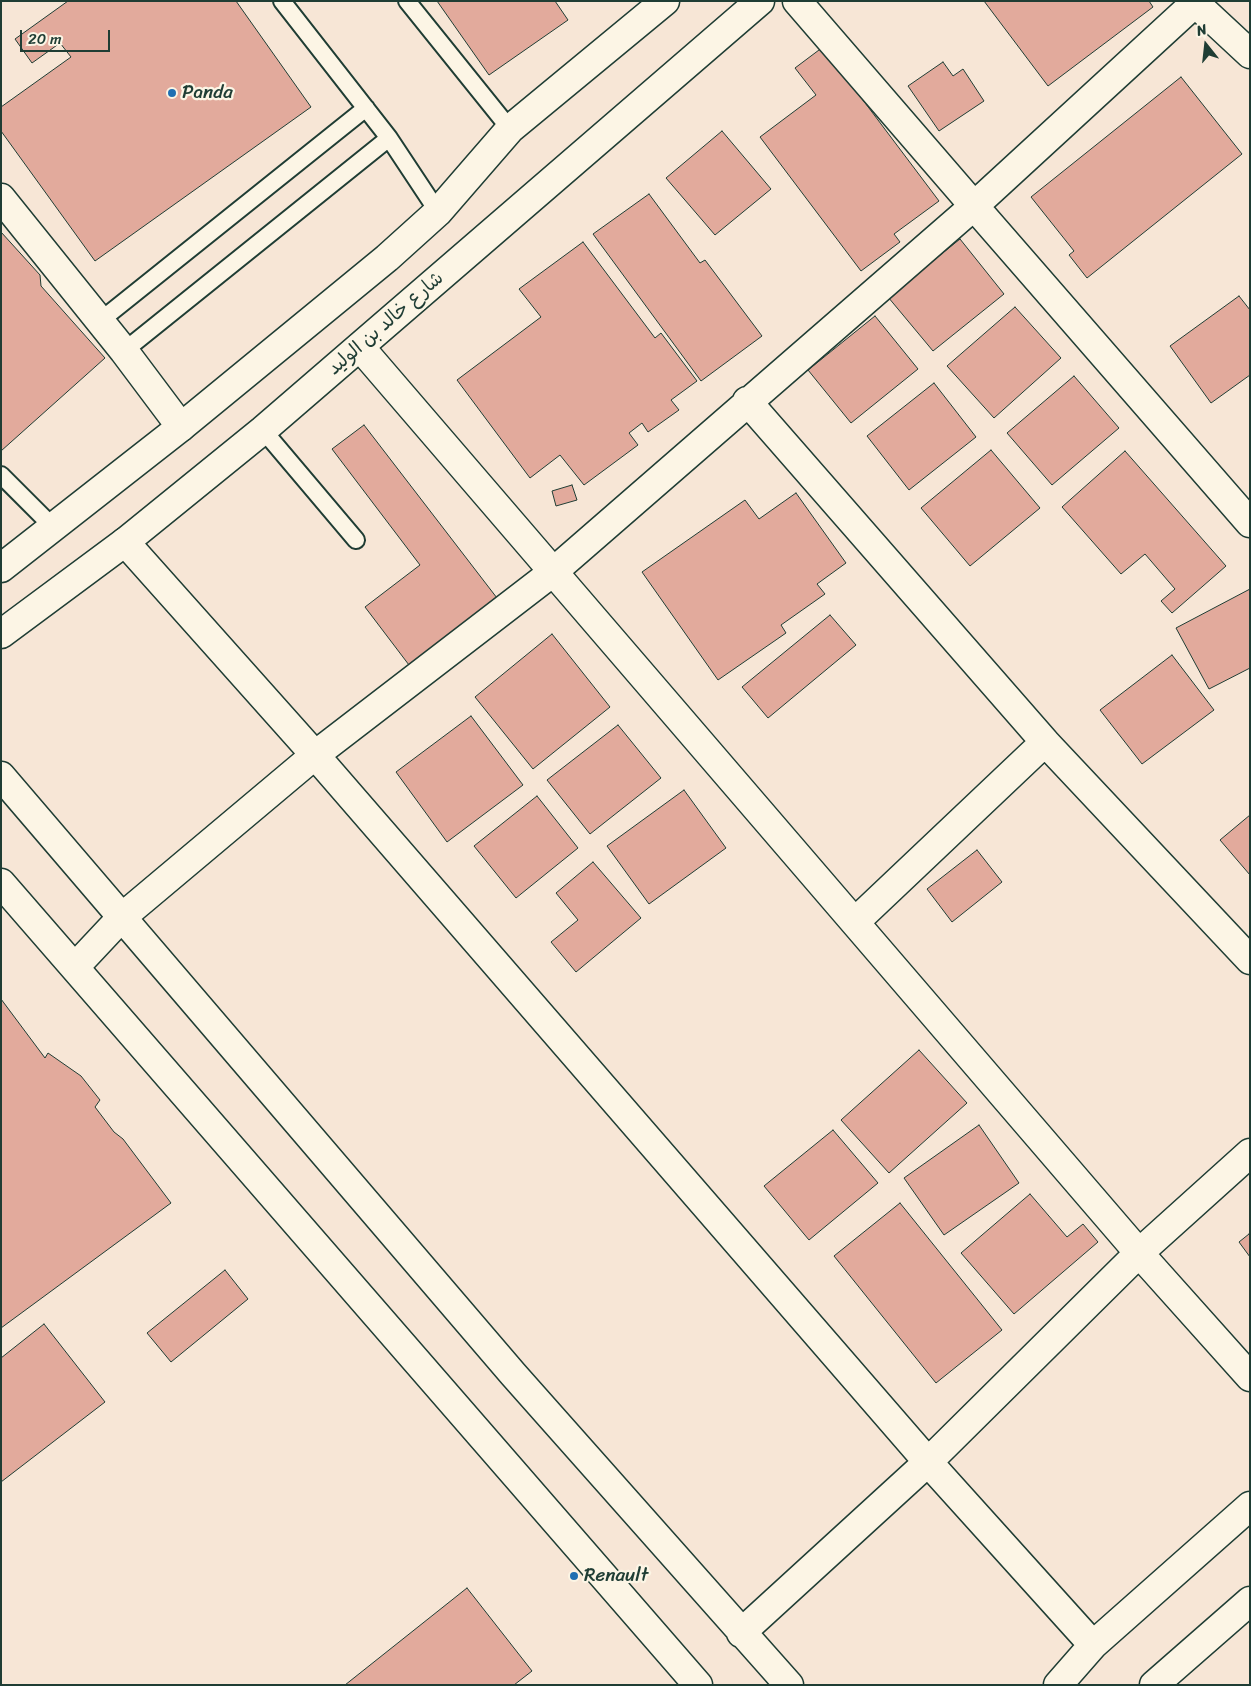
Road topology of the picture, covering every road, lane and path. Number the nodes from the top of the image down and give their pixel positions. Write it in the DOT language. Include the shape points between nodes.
graph roads {
  1 [pos="282,1"];
  2 [pos="407,1"];
  3 [pos="665,1"];
  4 [pos="760,1"];
  5 [pos="797,1"];
  6 [pos="1194,2"];
  7 [pos="1250,54"];
  8 [pos="366,108"];
  9 [pos="510,129"];
  10 [pos="389,138"];
  11 [pos="1,198"];
  12 [pos="974,206"];
  13 [pos="438,212"];
  14 [pos="100,321"];
  15 [pos="360,347"];
  16 [pos="124,351"];
  17 [pos="747,402"];
  18 [pos="181,427"];
  19 [pos="263,430"];
  20 [pos="1,475"];
  21 [pos="1250,523"];
  22 [pos="53,527"];
  23 [pos="356,540"];
  24 [pos="124,542"];
  25 [pos="1,568"];
  26 [pos="553,572"];
  27 [pos="1,634"];
  28 [pos="1045,742"];
  29 [pos="315,755"];
  30 [pos="1,776"];
  31 [pos="1,883"];
  32 [pos="121,918"];
  33 [pos="855,922"];
  34 [pos="1250,960"];
  35 [pos="75,967"];
  36 [pos="1250,1153"];
  37 [pos="1139,1253"];
  38 [pos="1250,1378"];
  39 [pos="928,1462"];
  40 [pos="1250,1506"];
  41 [pos="1250,1601"];
  42 [pos="741,1632"];
  43 [pos="1093,1645"];
  44 [pos="698,1685"];
  45 [pos="788,1685"];
  46 [pos="1058,1685"];
  47 [pos="1154,1685"];
  1 -- 8 [label="lane"];
  2 -- 9 [label="lane"];
  3 -- 9 [label="street"];
  4 -- 15 [label="street, شارع خالد بن الوليد"];
  5 -- 12 [label="street"];
  6 -- 7 [label="street"];
  6 -- 12 [label="street"];
  8 -- 10 [label="lane"];
  8 -- 14 [label="lane"];
  9 -- 13 [label="street"];
  10 -- 13 [label="lane"];
  10 -- 16 [label="lane"];
  11 -- 14 [label="street"];
  12 -- 17 [label="street"];
  12 -- 21 [label="street"];
  13 -- 18 [label="street" via="387,258"];
  14 -- 16 [label="street"];
  15 -- 19 [label="street, شارع خالد بن الوليد"];
  15 -- 26 [label="street"];
  16 -- 18 [label="street"];
  17 -- 26 [label="street"];
  17 -- 28 [label="street"];
  18 -- 22 [label="street"];
  19 -- 23 [label="lane"];
  19 -- 24 [label="street, شارع خالد بن الوليد"];
  20 -- 22 [label="lane"];
  22 -- 25 [label="street"];
  24 -- 27 [label="street, شارع خالد بن الوليد"];
  24 -- 29 [label="street"];
  26 -- 29 [label="street"];
  26 -- 33 [label="street"];
  28 -- 33 [label="street"];
  28 -- 34 [label="street"];
  29 -- 32 [label="street"];
  29 -- 39 [label="street"];
  30 -- 32 [label="street"];
  31 -- 35 [label="street"];
  32 -- 35 [label="street"];
  32 -- 42 [label="street" via="513,1374"];
  33 -- 37 [label="street"];
  35 -- 44 [label="street"];
  36 -- 37 [label="street"];
  37 -- 38 [label="street"];
  37 -- 39 [label="street"];
  39 -- 42 [label="street"];
  39 -- 43 [label="street"];
  40 -- 43 [label="street"];
  41 -- 47 [label="street"];
  42 -- 45 [label="street"];
  43 -- 46 [label="street"];
}
